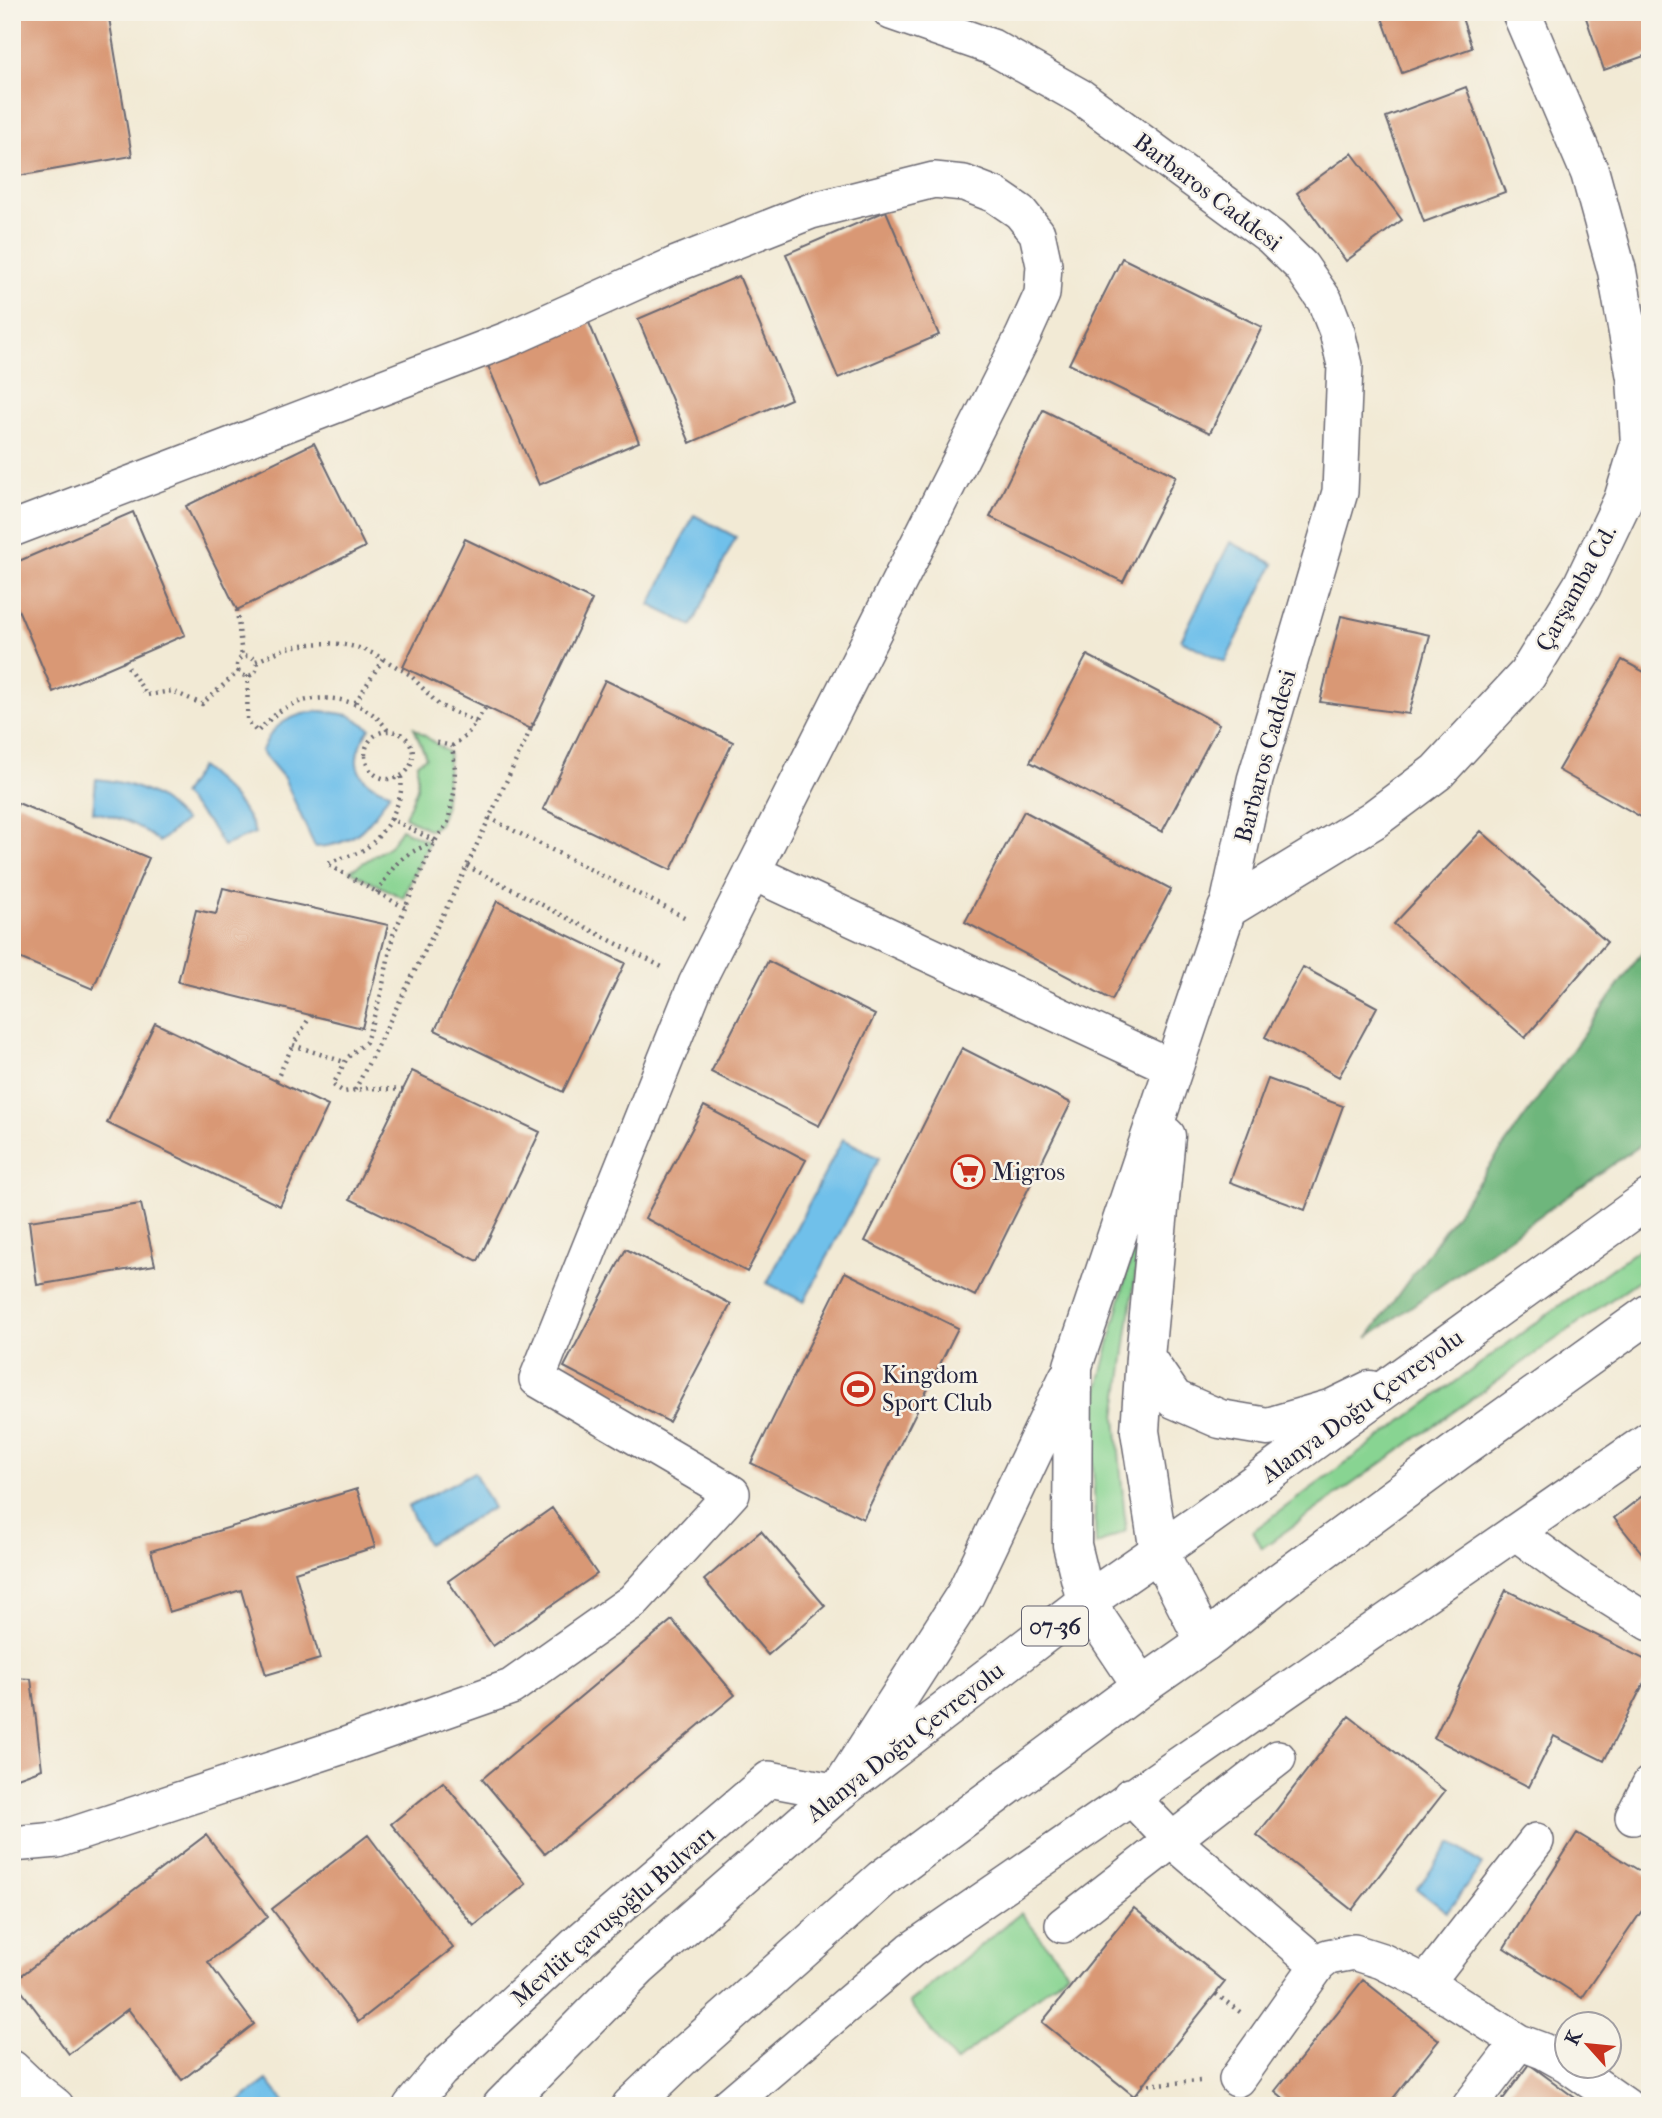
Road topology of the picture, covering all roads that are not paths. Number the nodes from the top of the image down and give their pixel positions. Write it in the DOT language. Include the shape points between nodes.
graph roads {
  1 [pos="891,12"];
  2 [pos="1521,12"];
  3 [pos="12,530"];
  4 [pos="752,872"];
  5 [pos="1227,909"];
  6 [pos="1173,1068"];
  7 [pos="1650,1198"];
  8 [pos="1650,1313"];
  9 [pos="1145,1357"];
  10 [pos="1073,1366"];
  11 [pos="1406,1373"];
  12 [pos="1650,1439"];
  13 [pos="1515,1532"];
  14 [pos="1159,1552"];
  15 [pos="1086,1602"];
  16 [pos="1650,1623"];
  17 [pos="1205,1642"];
  18 [pos="1142,1686"];
  19 [pos="1278,1758"];
  20 [pos="1650,1784"];
  21 [pos="838,1792"];
  22 [pos="1130,1796"];
  23 [pos="1633,1817"];
  24 [pos="1173,1841"];
  25 [pos="1536,1841"];
  26 [pos="12,1844"];
  27 [pos="1063,1925"];
  28 [pos="1318,1965"];
  29 [pos="1426,1983"];
  30 [pos="1519,2042"];
  31 [pos="1554,2057"];
  32 [pos="12,2068"];
  33 [pos="1237,2079"];
  34 [pos="1589,2080"];
  35 [pos="56,2106"];
  36 [pos="411,2106"];
  37 [pos="502,2106"];
  38 [pos="631,2106"];
  39 [pos="728,2106"];
  40 [pos="1470,2106"];
  41 [pos="1626,2106"];
  1 -- 5 [label="street, Barbaros Caddesi" via="992,47 1081,97 1271,237 1301,266 1325,301 1337,332 1345,365 1340,492 1255,779"];
  2 -- 5 [label="main road, Çarşamba Cd." via="1590,173 1617,271 1636,378 1640,444 1623,500 1582,586 1527,675 1437,772 1373,820"];
  3 -- 4 [label="street" via="509,338 811,211 934,180 964,183 995,195 1020,212 1037,233 1044,265 1042,294"];
  4 -- 6 [label="street"];
  4 -- 26 [label="street" via="696,984 537,1380 732,1493 633,1601 511,1687 57,1840"];
  5 -- 6 [label="main road"];
  6 -- 9 [label="main road"];
  6 -- 10 [label="main road"];
  7 -- 11 [label="main road, Alanya Doğu Çevreyolu / 07-36"];
  8 -- 17 [label="main road" via="1277,1584"];
  9 -- 11 [label="main road" via="1174,1399 1220,1419 1268,1427 1333,1408"];
  9 -- 14 [label="main road" via="1140,1431"];
  10 -- 15 [label="main road" via="1072,1545"];
  10 -- 21 [label="main road" via="965,1595"];
  11 -- 14 [label="main road, Alanya Doğu Çevreyolu / 07-36"];
  12 -- 13 [label="street"];
  13 -- 16 [label="street"];
  13 -- 22 [label="street"];
  14 -- 15 [label="main road, Alanya Doğu Çevreyolu / 07-36"];
  14 -- 17 [label="main road"];
  15 -- 18 [label="main road"];
  15 -- 21 [label="main road, Alanya Doğu Çevreyolu / 07-36"];
  17 -- 18 [label="main road"];
  18 -- 38 [label="main road" via="882,1879"];
  19 -- 24 [label="street"];
  20 -- 23 [label="street"];
  21 -- 36 [label="street, Mevlüt çavuşoğlu Bulvarı" via="769,1779 582,1939 440,2071"];
  21 -- 37 [label="main road, Alanya Doğu Çevreyolu / 07-36" via="639,1967"];
  22 -- 24 [label="street"];
  22 -- 39 [label="street" via="911,1950"];
  24 -- 27 [label="street"];
  24 -- 28 [label="street"];
  25 -- 29 [label="street"];
  28 -- 29 [label="street" via="1328,1956 1354,1952"];
  28 -- 33 [label="street"];
  29 -- 30 [label="street"];
  30 -- 31 [label="street"];
  30 -- 40 [label="street"];
  32 -- 35 [label="street"];
  34 -- 41 [label="street"];
}
